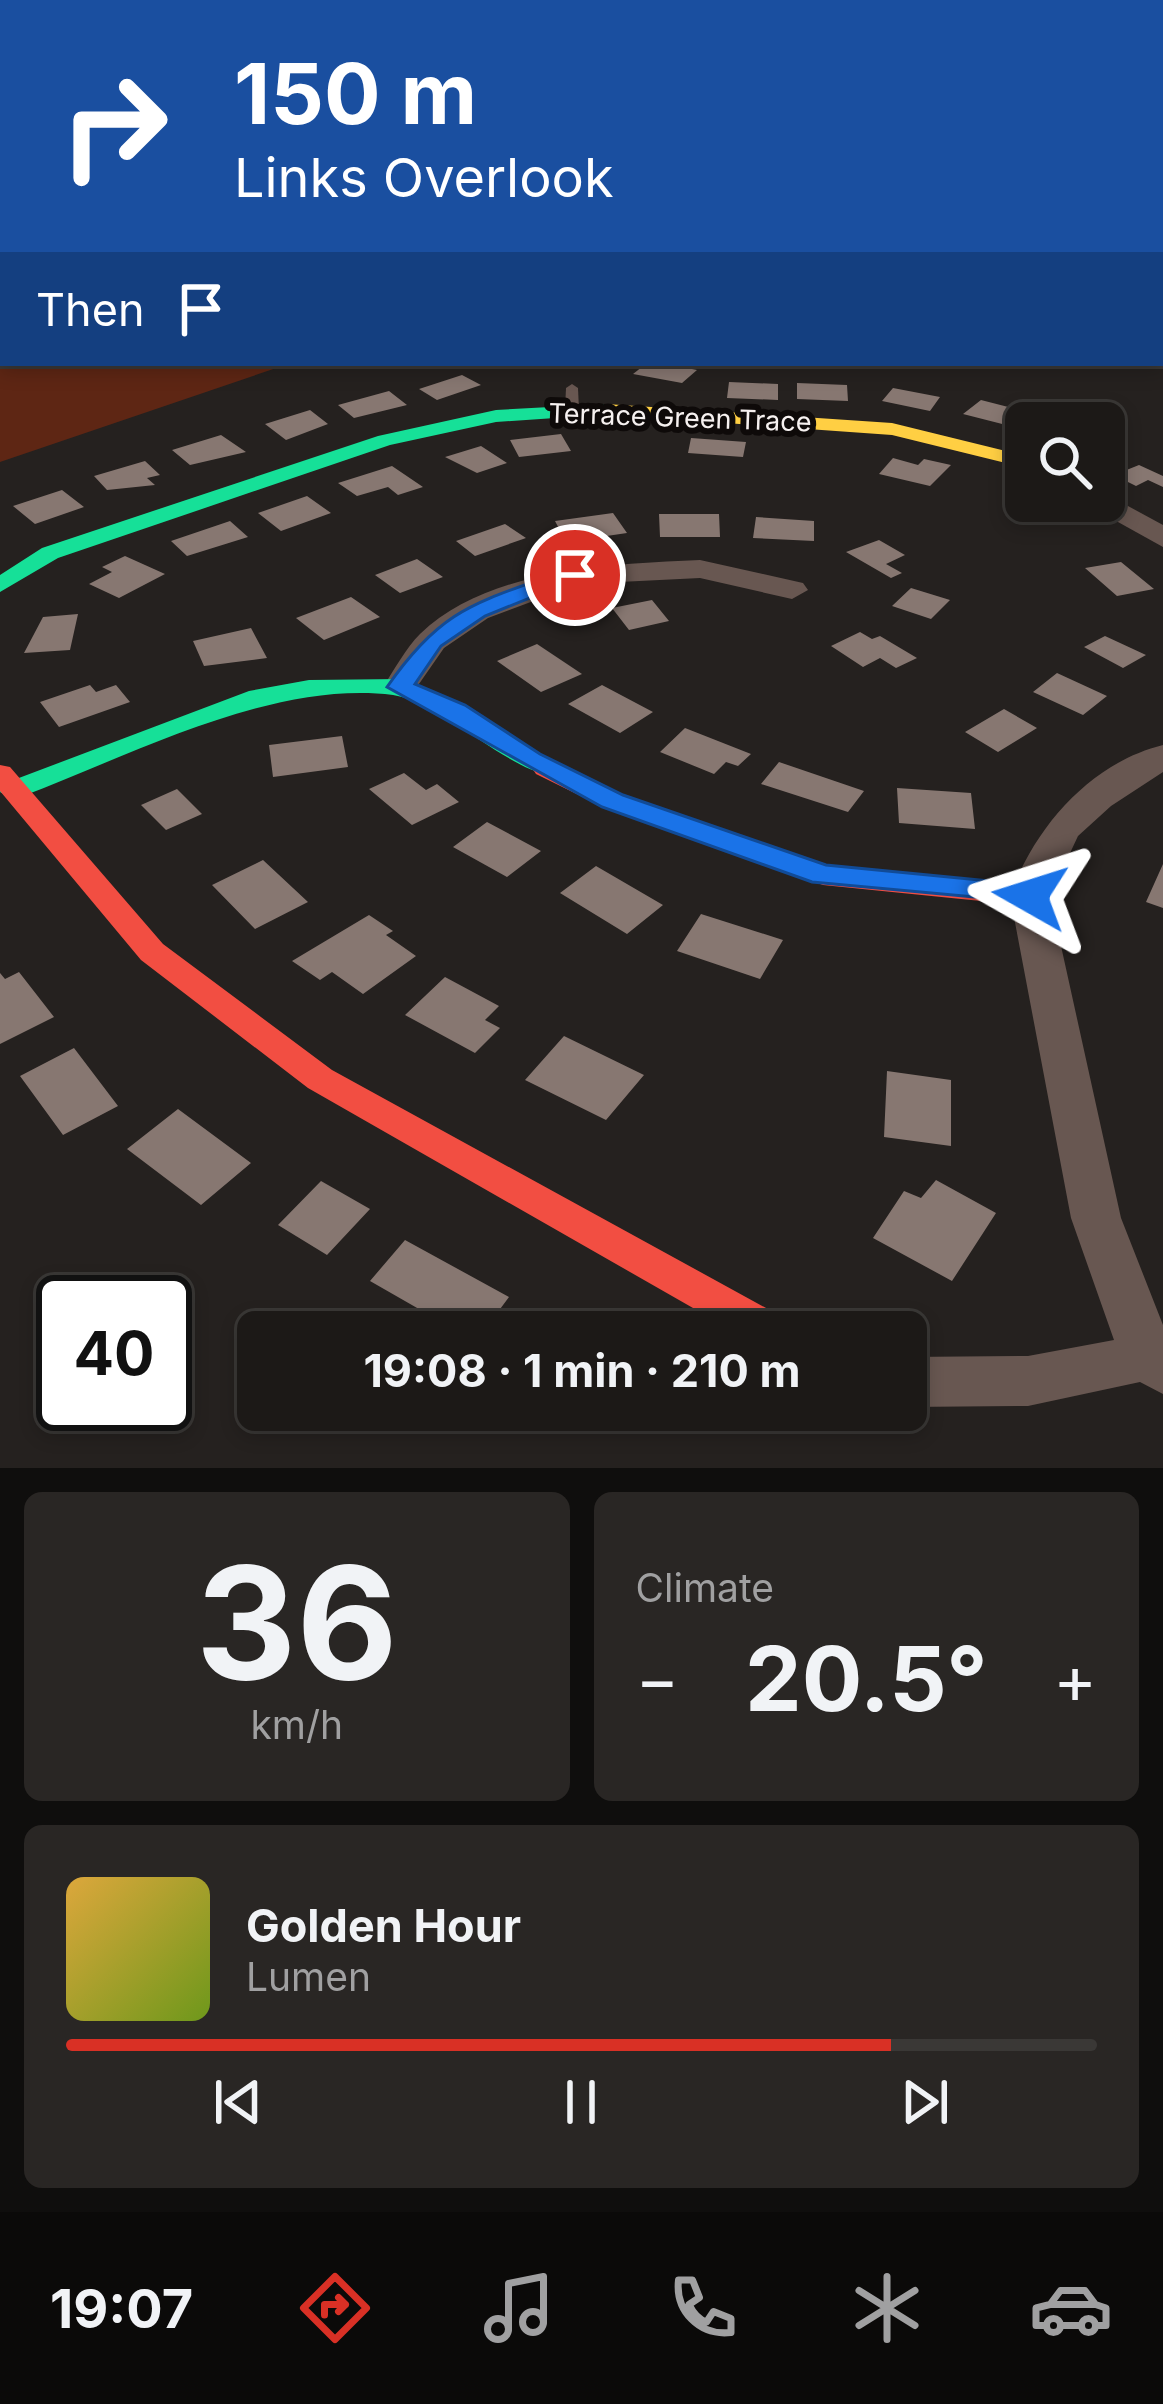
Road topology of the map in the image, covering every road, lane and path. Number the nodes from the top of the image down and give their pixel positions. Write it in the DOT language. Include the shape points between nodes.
graph roads {
  1 [pos="1005,457"];
  2 [pos="1125,515"];
  3 [pos="1163,538"];
  4 [pos="0,585"];
  5 [pos="792,590"];
  6 [pos="400,687"];
  7 [pos="1163,756"];
  8 [pos="6,782"];
  9 [pos="1030,896"];
  10 [pos="734,1311"];
  11 [pos="1155,1362"];
  12 [pos="927,1384"];
  1 -- 4 [label="street, Terrace Green Trace" via="892,429 572,399 385,440 50,553"];
  2 -- 3 [label="street"];
  5 -- 6 [label="street" via="700,569 575,575 477,611 432,641"];
  6 -- 8 [label="street" via="258,697"];
  6 -- 9 [label="street" via="613,801 823,875"];
  7 -- 9 [label="street" via="1063,821 1040,857"];
  8 -- 10 [label="street" via="152,952 320,1079"];
  9 -- 11 [label="street" via="1109,1271"];
  11 -- 12 [label="street" via="985,1388"];
}
